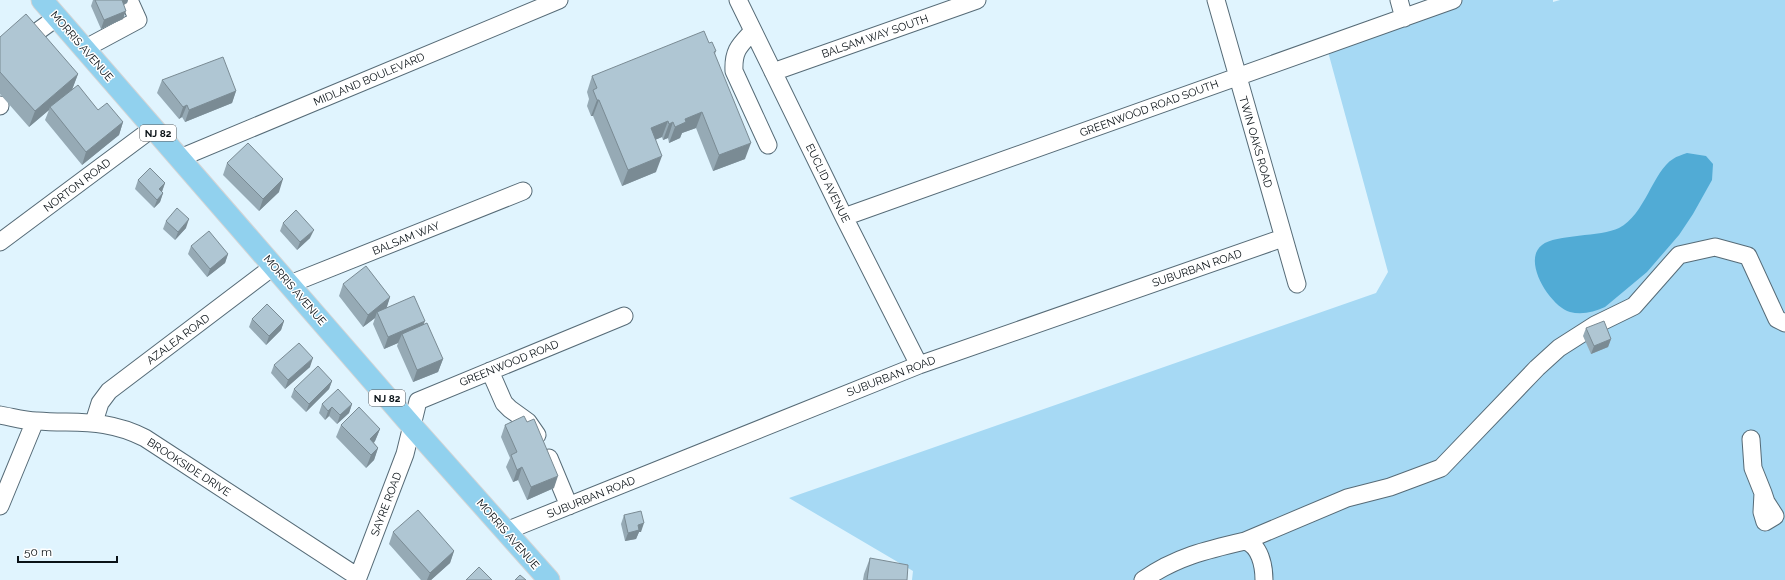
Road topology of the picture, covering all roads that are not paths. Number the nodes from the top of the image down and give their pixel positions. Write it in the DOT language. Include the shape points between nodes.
graph roads {
  1 [pos="42,0"];
  2 [pos="129,0"];
  3 [pos="559,0"];
  4 [pos="738,0"];
  5 [pos="977,0"];
  6 [pos="1216,0"];
  7 [pos="1399,0"];
  8 [pos="1454,0"];
  9 [pos="56,18"];
  10 [pos="1404,18"];
  11 [pos="753,31"];
  12 [pos="30,37"];
  13 [pos="84,49"];
  14 [pos="773,72"];
  15 [pos="1238,76"];
  16 [pos="153,128"];
  17 [pos="768,145"];
  18 [pos="180,158"];
  19 [pos="523,191"];
  20 [pos="844,217"];
  21 [pos="1283,238"];
  22 [pos="0,242"];
  23 [pos="274,266"];
  24 [pos="290,284"];
  25 [pos="1297,284"];
  26 [pos="624,316"];
  27 [pos="1785,323"];
  28 [pos="919,365"];
  29 [pos="490,371"];
  30 [pos="0,415"];
  31 [pos="35,421"];
  32 [pos="94,422"];
  33 [pos="412,426"];
  34 [pos="1751,439"];
  35 [pos="1763,493"];
  36 [pos="0,506"];
  37 [pos="569,506"];
  38 [pos="506,531"];
  39 [pos="1245,541"];
  40 [pos="358,579"];
  41 [pos="549,580"];
  42 [pos="1143,580"];
  43 [pos="1264,580"];
  1 -- 9 [label="main road, MORRIS AVENUE / NJ 82"];
  2 -- 13 [label="street" via="138,20"];
  3 -- 18 [label="street, MIDLAND BOULEVARD"];
  4 -- 11 [label="street, EUCLID AVENUE"];
  5 -- 14 [label="street, BALSAM WAY SOUTH"];
  6 -- 15 [label="street, TWIN OAKS ROAD"];
  7 -- 10 [label="street"];
  8 -- 10 [label="street, GREENWOOD ROAD SOUTH"];
  9 -- 12 [label="street"];
  9 -- 13 [label="main road, MORRIS AVENUE / NJ 82"];
  10 -- 15 [label="street, GREENWOOD ROAD SOUTH"];
  11 -- 14 [label="street, EUCLID AVENUE"];
  11 -- 17 [label="street" via="736,50 733,58 734,71"];
  13 -- 16 [label="main road, MORRIS AVENUE / NJ 82"];
  14 -- 20 [label="street, EUCLID AVENUE"];
  15 -- 20 [label="street, GREENWOOD ROAD SOUTH"];
  15 -- 21 [label="street, TWIN OAKS ROAD"];
  16 -- 18 [label="main road, MORRIS AVENUE / NJ 82"];
  16 -- 22 [label="street, NORTON ROAD"];
  18 -- 23 [label="main road, MORRIS AVENUE / NJ 82"];
  19 -- 24 [label="street, BALSAM WAY"];
  20 -- 28 [label="street, EUCLID AVENUE"];
  21 -- 25 [label="street, TWIN OAKS ROAD"];
  21 -- 28 [label="street, SUBURBAN ROAD"];
  23 -- 24 [label="main road, MORRIS AVENUE / NJ 82"];
  23 -- 32 [label="street, AZALEA ROAD" via="109,390 100,403"];
  24 -- 33 [label="main road, MORRIS AVENUE / NJ 82"];
  26 -- 29 [label="street, GREENWOOD ROAD"];
  27 -- 39 [label="street" via="1777,319 1748,256 1715,247 1679,255 1634,306 1595,325 1559,348 1441,468 1390,487 1347,498"];
  28 -- 37 [label="street, SUBURBAN ROAD"];
  29 -- 33 [label="street, GREENWOOD ROAD" via="418,401"];
  29 -- 37 [label="street" via="504,403 528,422 541,439"];
  30 -- 31 [label="street, BROOKSIDE DRIVE"];
  31 -- 32 [label="street, BROOKSIDE DRIVE"];
  31 -- 36 [label="street"];
  32 -- 40 [label="street, BROOKSIDE DRIVE" via="130,431 145,438"];
  33 -- 38 [label="main road, MORRIS AVENUE / NJ 82"];
  33 -- 40 [label="street, SAYRE ROAD" via="406,454"];
  34 -- 35 [label="street" via="1754,468"];
  37 -- 38 [label="street, SUBURBAN ROAD"];
  38 -- 41 [label="main road, MORRIS AVENUE / NJ 82"];
  39 -- 42 [label="street" via="1200,552 1163,566"];
  39 -- 43 [label="street" via="1253,545 1260,558 1264,568"];
}
